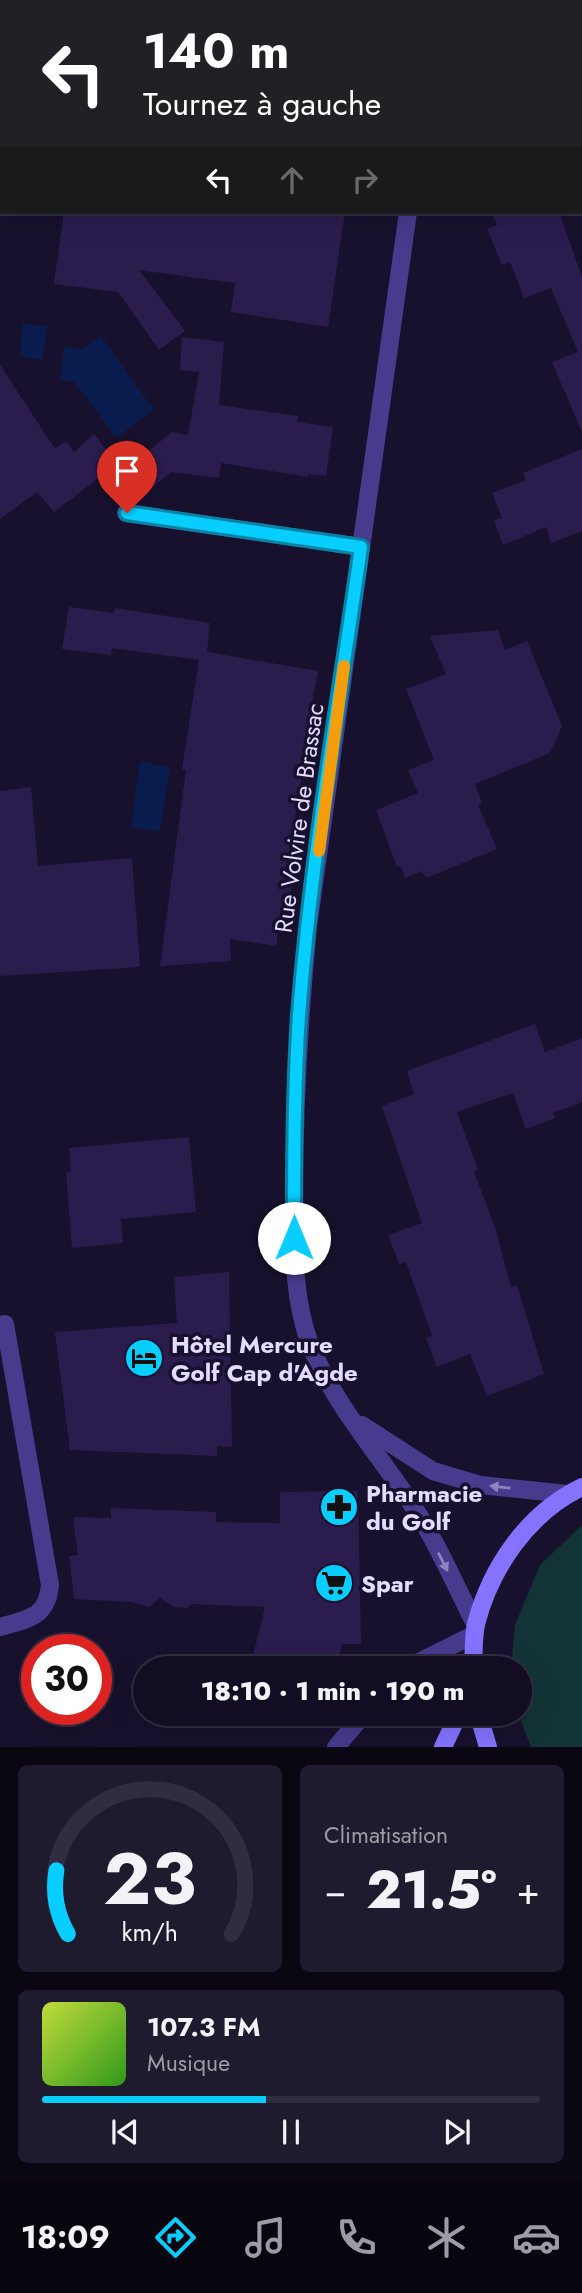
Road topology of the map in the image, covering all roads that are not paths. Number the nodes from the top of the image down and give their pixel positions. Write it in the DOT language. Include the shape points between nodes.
graph roads {
  1 [pos="408,214"];
  2 [pos="127,513"];
  3 [pos="361,547"];
  4 [pos="0,1325"];
  5 [pos="356,1421"];
  6 [pos="575,1491"];
  7 [pos="0,1627"];
  8 [pos="476,1630"];
  9 [pos="429,1656"];
  10 [pos="474,1656"];
  11 [pos="354,1726"];
  12 [pos="453,1726"];
  13 [pos="482,1726"];
  14 [pos="337,1747"];
  15 [pos="443,1747"];
  16 [pos="488,1747"];
  1 -- 3 [label="street, Rue Volvire de Brassac"];
  2 -- 3 [label="street"];
  3 -- 5 [label="street, Rue Volvire de Brassac" via="308,928 294,1130 299,1302 309,1342 326,1380"];
  4 -- 7 [label="street" via="5,1324 50,1585 48,1602 34,1617"];
  6 -- 5 [label="street, Rue Volvire de Brassac, one-way" via="480,1485 433,1471"];
  5 -- 8 [label="street, Rue Volvire de Brassac, one-way" via="424,1523"];
  6 -- 8 [label="street" via="526,1528 495,1572"];
  8 -- 9 [label="street"];
  8 -- 10 [label="street"];
  11 -- 14 [label="street"];
  12 -- 15 [label="street"];
  13 -- 16 [label="street"];
}
